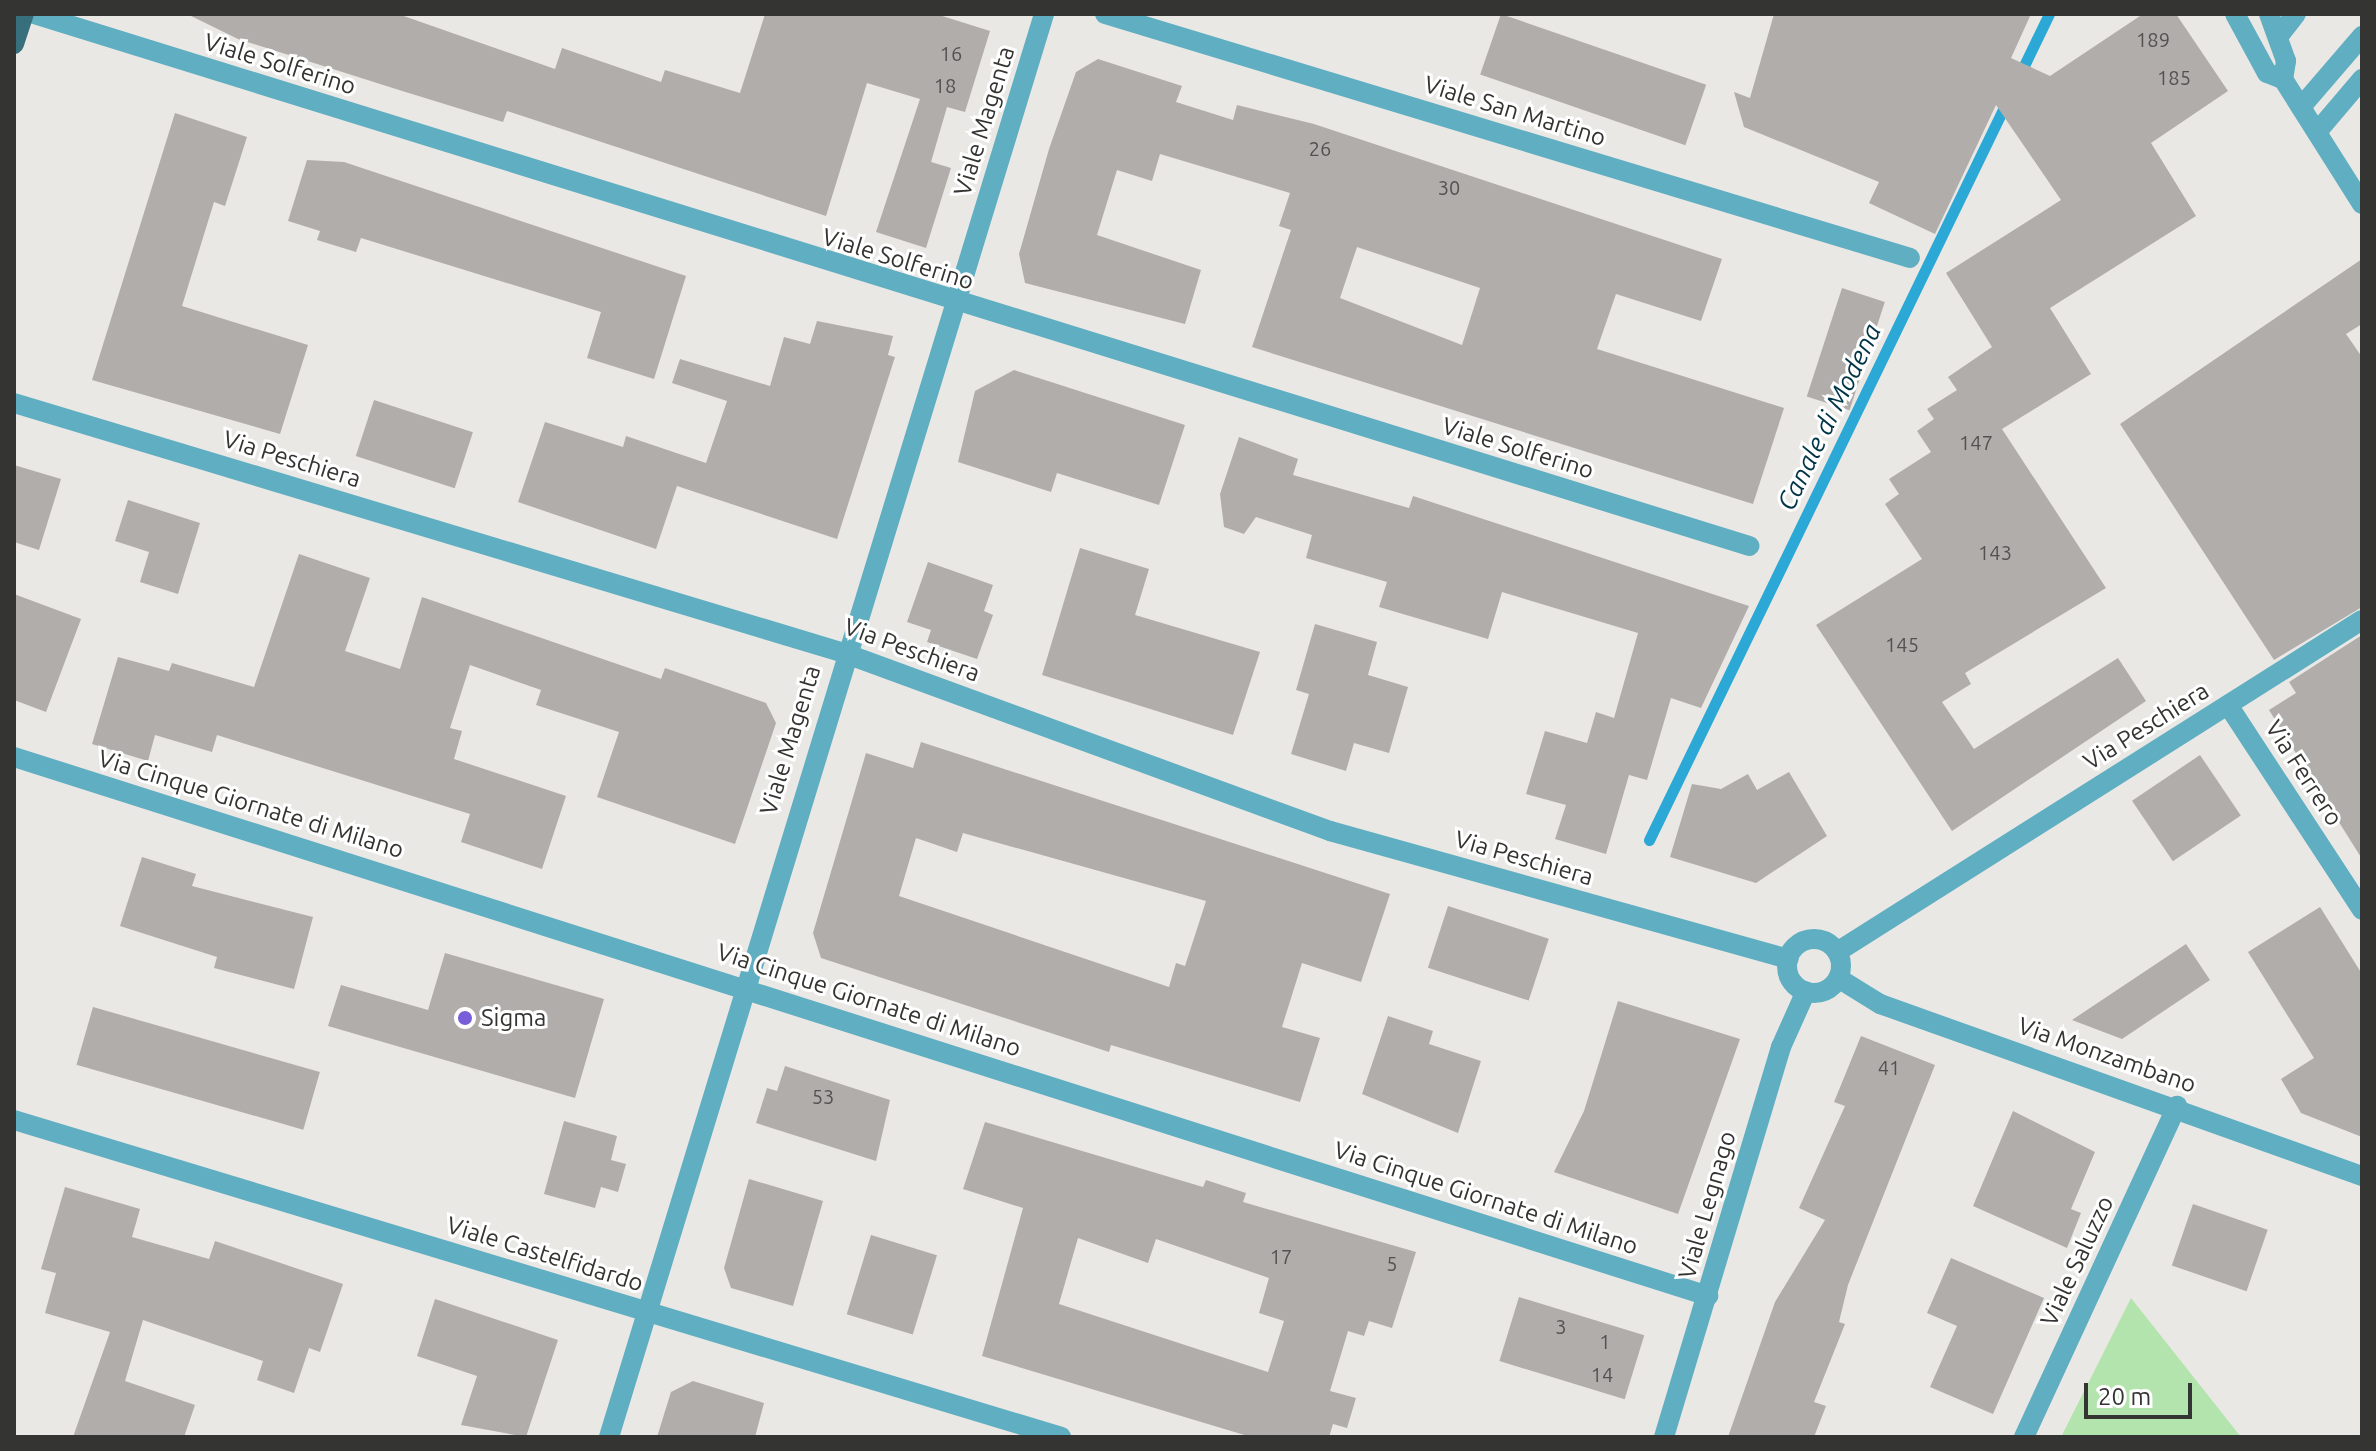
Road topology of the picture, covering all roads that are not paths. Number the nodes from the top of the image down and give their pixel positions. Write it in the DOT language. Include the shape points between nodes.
graph roads {
  1 [pos="24,14"];
  2 [pos="34,14"];
  3 [pos="1044,14"];
  4 [pos="1105,14"];
  5 [pos="2235,14"];
  6 [pos="2269,14"];
  7 [pos="2296,14"];
  8 [pos="2362,36"];
  9 [pos="2278,37"];
  10 [pos="14,44"];
  11 [pos="2283,79"];
  12 [pos="2362,79"];
  13 [pos="2301,107"];
  14 [pos="2317,132"];
  15 [pos="2362,204"];
  16 [pos="1910,258"];
  17 [pos="955,304"];
  18 [pos="14,403"];
  19 [pos="1749,546"];
  20 [pos="2362,620"];
  21 [pos="844,653"];
  22 [pos="2228,705"];
  23 [pos="14,757"];
  24 [pos="2362,910"];
  25 [pos="1837,952"];
  26 [pos="1788,959"];
  27 [pos="1838,978"];
  28 [pos="743,986"];
  29 [pos="1806,991"];
  30 [pos="2177,1106"];
  31 [pos="14,1120"];
  32 [pos="2362,1176"];
  33 [pos="1708,1296"];
  34 [pos="644,1311"];
  35 [pos="609,1437"];
  36 [pos="1061,1437"];
  37 [pos="1664,1437"];
  38 [pos="2024,1437"];
  1 -- 10 [label="main road"];
  2 -- 17 [label="street, Viale Solferino"];
  3 -- 17 [label="street, Viale Magenta"];
  4 -- 16 [label="street, Viale San Martino"];
  5 -- 11 [label="street" via="2267,73"];
  6 -- 9 [label="street"];
  7 -- 9 [label="street"];
  8 -- 13 [label="street"];
  9 -- 11 [label="street"];
  11 -- 13 [label="street"];
  12 -- 14 [label="street"];
  13 -- 14 [label="street"];
  14 -- 15 [label="street"];
  17 -- 19 [label="street, Viale Solferino"];
  17 -- 21 [label="street, Viale Magenta"];
  18 -- 21 [label="street, Via Peschiera"];
  20 -- 22 [label="street, Via Peschiera"];
  21 -- 26 [label="street, Via Peschiera" via="1330,831"];
  21 -- 28 [label="street, Viale Magenta"];
  22 -- 24 [label="street, Via Ferrero"];
  22 -- 25 [label="street, Via Peschiera"];
  23 -- 28 [label="street, Via Cinque Giornate di Milano"];
  25 -- 26 [label="street" via="1808,940"];
  25 -- 27 [label="street"];
  26 -- 29 [label="street" via="1790,976"];
  27 -- 29 [label="street" via="1825,990"];
  27 -- 30 [label="street, Via Monzambano" via="1880,1004"];
  28 -- 33 [label="street, Via Cinque Giornate di Milano"];
  28 -- 34 [label="street, Viale Magenta"];
  29 -- 33 [label="street, Viale Legnago" via="1781,1047"];
  30 -- 32 [label="street, Via Monzambano"];
  30 -- 38 [label="street, Viale Saluzzo"];
  31 -- 34 [label="street, Viale Castelfidardo"];
  33 -- 37 [label="street, Viale Legnago"];
  34 -- 35 [label="street, Viale Magenta"];
  34 -- 36 [label="street, Viale Castelfidardo"];
}
